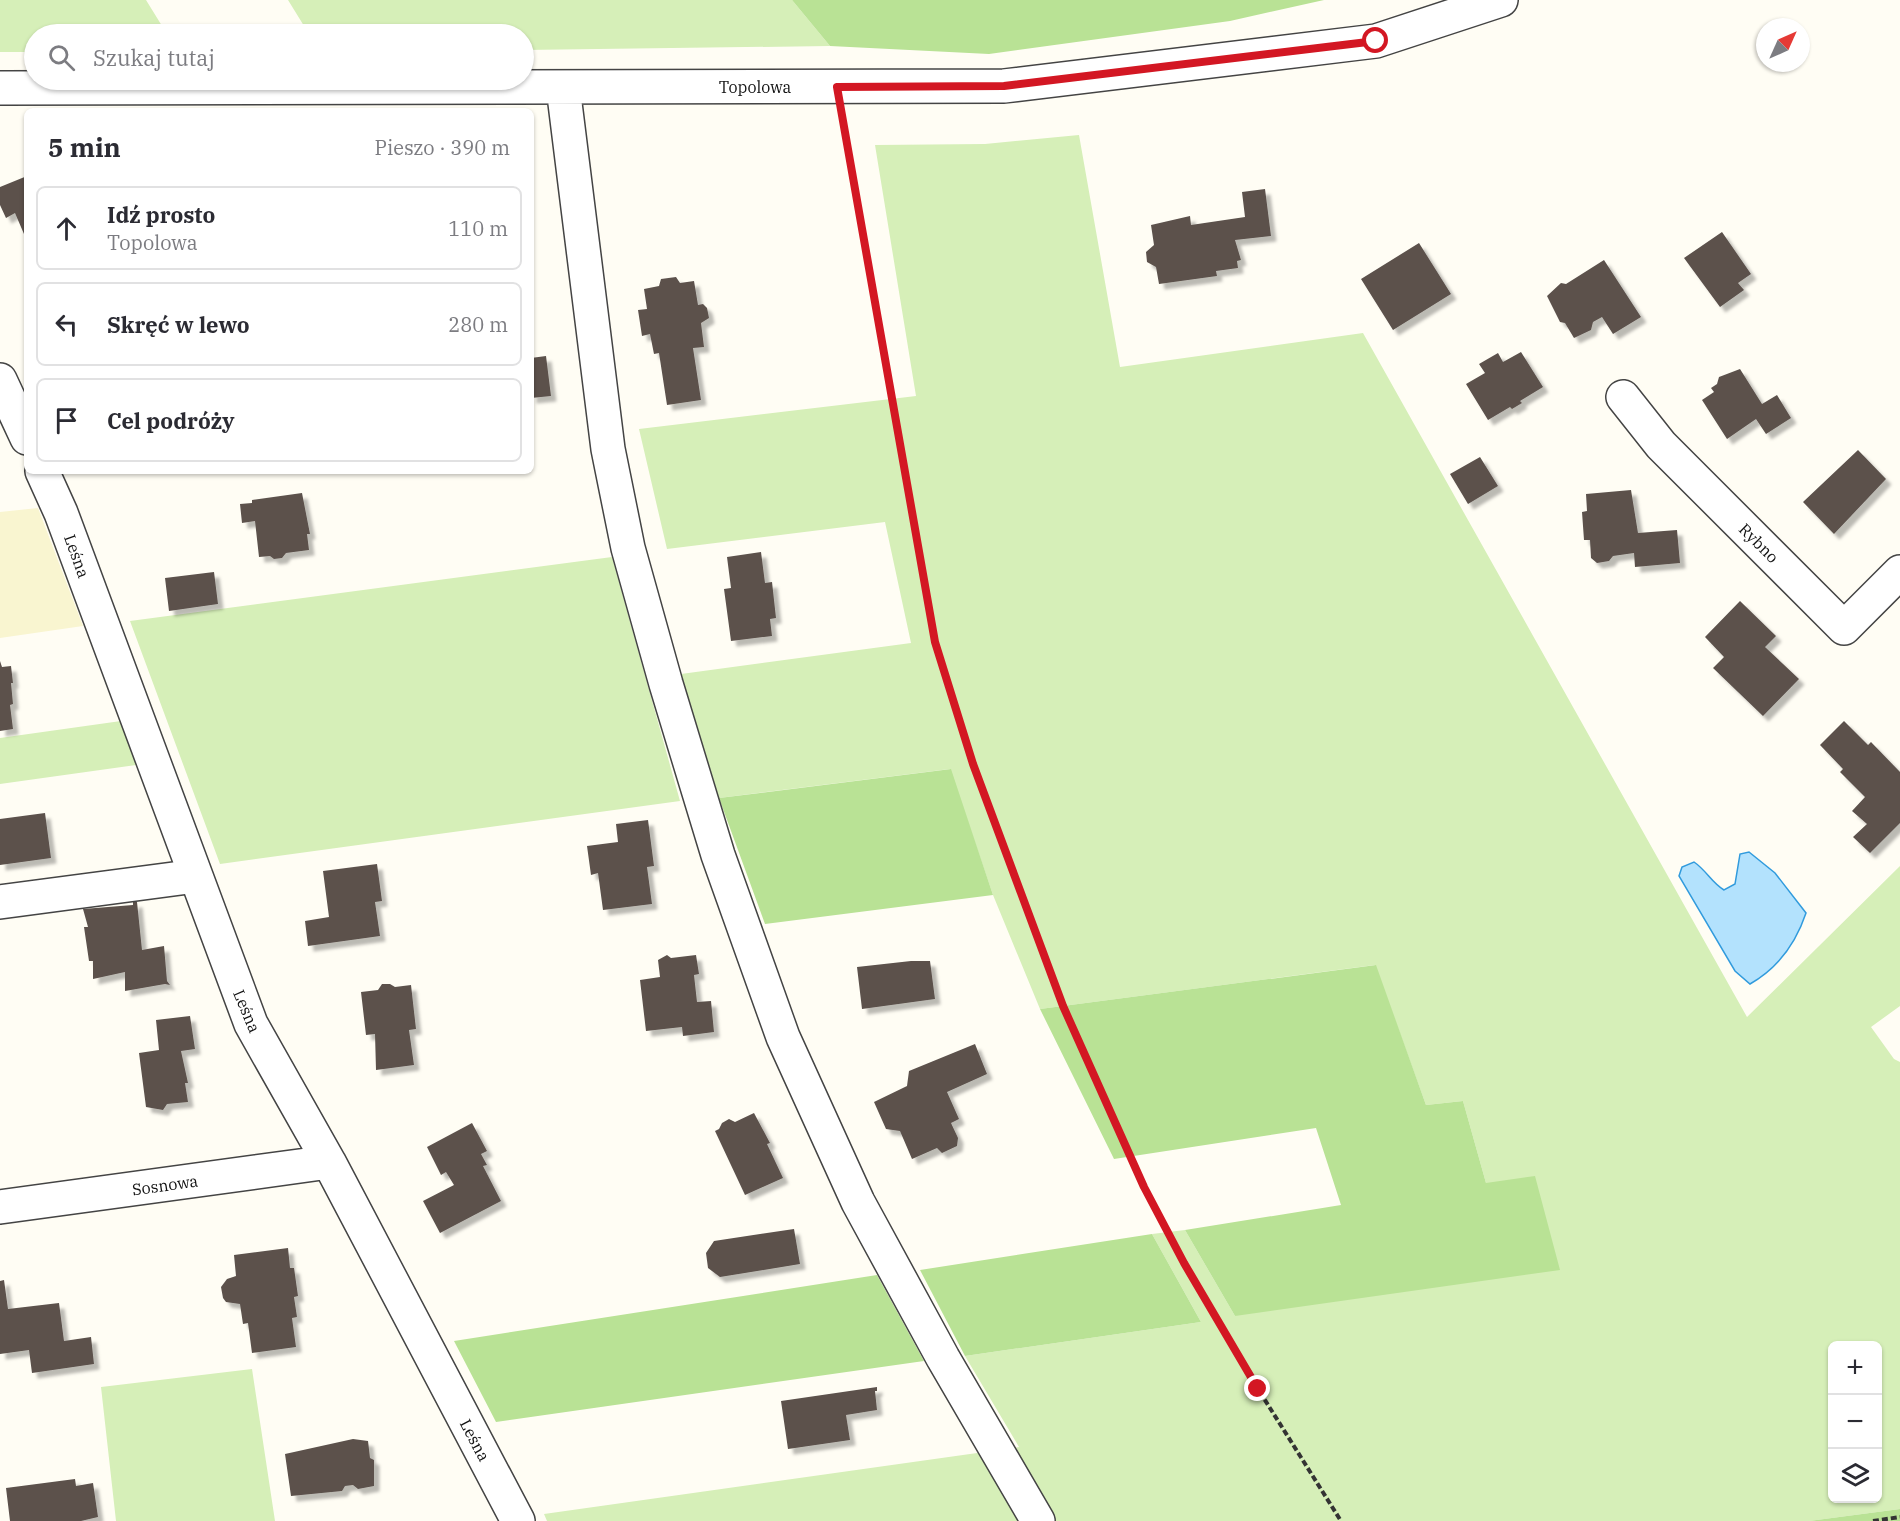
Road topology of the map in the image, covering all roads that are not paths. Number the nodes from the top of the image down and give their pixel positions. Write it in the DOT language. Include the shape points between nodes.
graph roads {
  1 [pos="1501,0"];
  2 [pos="534,87"];
  3 [pos="563,87"];
  4 [pos="0,88"];
  5 [pos="24,88"];
  6 [pos="0,380"];
  7 [pos="1623,397"];
  8 [pos="24,432"];
  9 [pos="43,474"];
  10 [pos="1900,572"];
  11 [pos="196,876"];
  12 [pos="0,902"];
  13 [pos="329,1162"];
  14 [pos="0,1207"];
  15 [pos="518,1521"];
  16 [pos="1038,1521"];
  1 -- 3 [label="street, Topolowa" via="1376,41 1004,86"];
  2 -- 3 [label="street, Topolowa"];
  3 -- 16 [label="street" via="608,449 635,570 718,855 783,1037 858,1202"];
  4 -- 5 [label="street, Topolowa"];
  6 -- 8 [label="street"];
  7 -- 10 [label="street, Rybno" via="1661,445 1844,628"];
  9 -- 11 [label="street, Leśna"];
  11 -- 12 [label="street"];
  11 -- 13 [label="street, Leśna" via="251,1024"];
  13 -- 14 [label="street, Sosnowa"];
  13 -- 15 [label="street, Leśna"];
}
